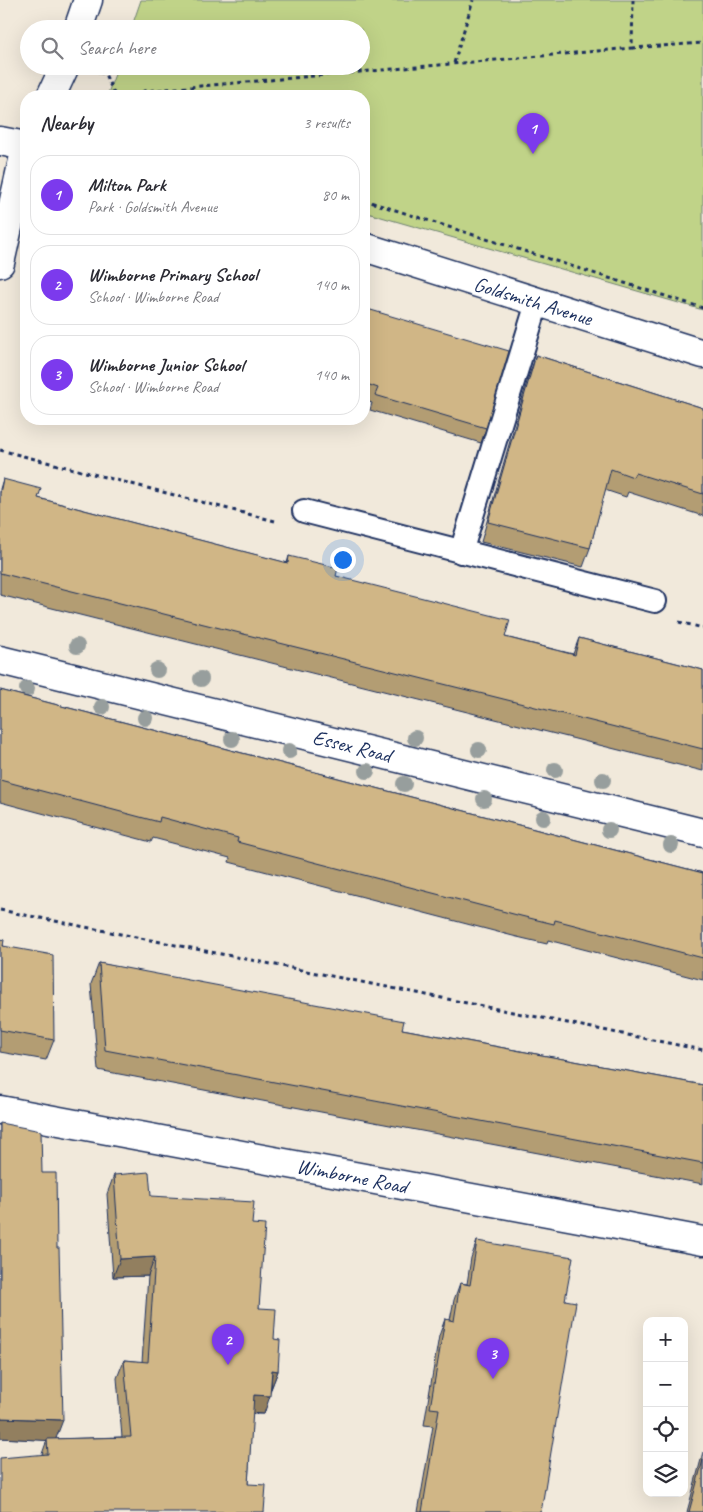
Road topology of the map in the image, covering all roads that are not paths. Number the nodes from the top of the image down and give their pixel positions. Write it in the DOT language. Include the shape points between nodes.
graph roads {
  1 [pos="88,0"];
  2 [pos="81,20"];
  3 [pos="60,75"];
  4 [pos="53,90"];
  5 [pos="0,141"];
  6 [pos="20,146"];
  7 [pos="20,174"];
  8 [pos="370,249"];
  9 [pos="0,263"];
  10 [pos="537,303"];
  11 [pos="703,354"];
  12 [pos="304,511"];
  13 [pos="462,552"];
  14 [pos="655,601"];
  15 [pos="0,660"];
  16 [pos="703,833"];
  17 [pos="0,1110"];
  18 [pos="703,1241"];
  1 -- 2 [label="street"];
  3 -- 4 [label="street"];
  5 -- 6 [label="street"];
  7 -- 9 [label="street"];
  8 -- 10 [label="street, Goldsmith Avenue"];
  10 -- 11 [label="street, Goldsmith Avenue"];
  10 -- 13 [label="lane"];
  12 -- 13 [label="lane"];
  13 -- 14 [label="lane"];
  15 -- 16 [label="street, Essex Road"];
  17 -- 18 [label="street, Wimborne Road"];
}
